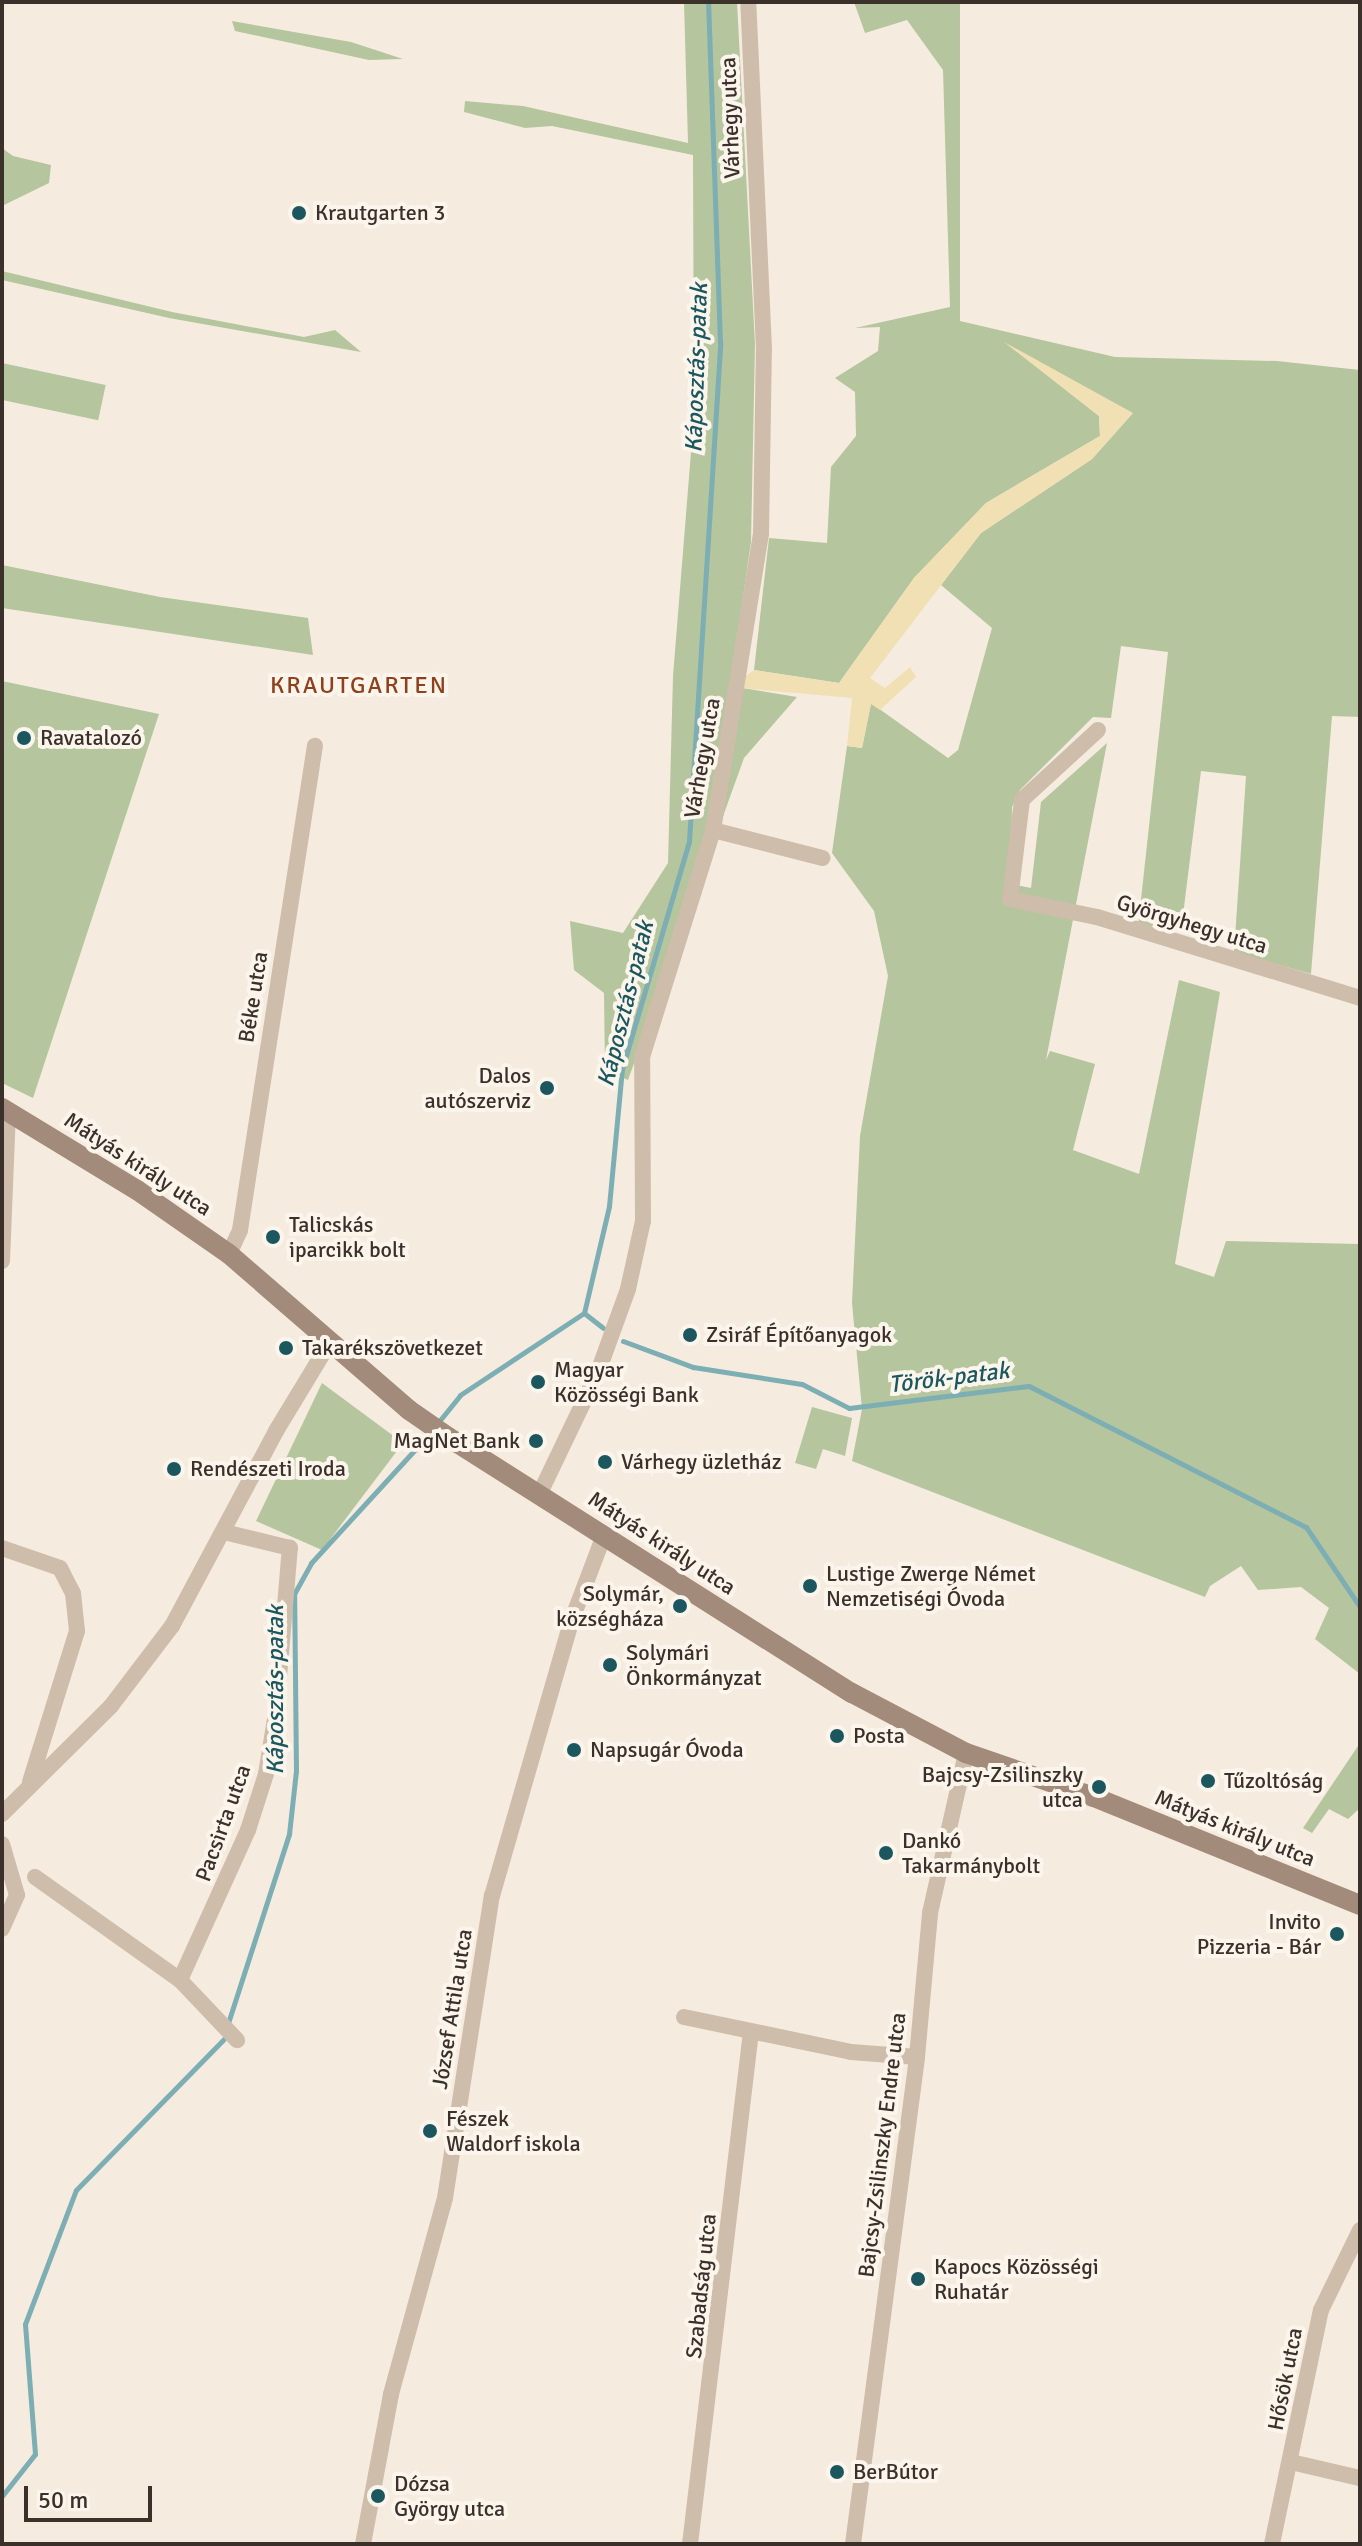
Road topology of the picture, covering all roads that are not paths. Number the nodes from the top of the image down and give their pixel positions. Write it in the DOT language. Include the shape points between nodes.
graph roads {
  1 [pos="748,2"];
  2 [pos="1098,730"];
  3 [pos="315,746"];
  4 [pos="713,830"];
  5 [pos="822,858"];
  6 [pos="1360,998"];
  7 [pos="5,1110"];
  8 [pos="229,1254"];
  9 [pos="2,1261"];
  10 [pos="330,1342"];
  11 [pos="540,1493"];
  12 [pos="224,1532"];
  13 [pos="604,1535"];
  14 [pos="2,1548"];
  15 [pos="966,1753"];
  16 [pos="28,1786"];
  17 [pos="2,1814"];
  18 [pos="2,1844"];
  19 [pos="35,1877"];
  20 [pos="1360,1905"];
  21 [pos="2,1929"];
  22 [pos="180,1980"];
  23 [pos="684,2017"];
  24 [pos="751,2032"];
  25 [pos="237,2040"];
  26 [pos="917,2057"];
  27 [pos="1360,2230"];
  28 [pos="1291,2462"];
  29 [pos="1360,2478"];
  30 [pos="363,2544"];
  31 [pos="690,2544"];
  32 [pos="853,2544"];
  33 [pos="1272,2544"];
  1 -- 4 [label="street, Várhegy utca" via="764,349 761,534"];
  2 -- 6 [label="street, Györgyhegy utca" via="1022,800 1010,899 1097,917"];
  3 -- 8 [label="street, Béke utca" via="240,1230"];
  4 -- 5 [label="street"];
  4 -- 11 [label="street, Várhegy utca" via="642,1057 643,1221 622,1315"];
  7 -- 8 [label="main road, Mátyás király utca" via="137,1190"];
  7 -- 9 [label="street"];
  8 -- 10 [label="main road, Mátyás király utca"];
  10 -- 11 [label="main road, Mátyás király utca" via="409,1410"];
  10 -- 12 [label="street"];
  11 -- 13 [label="main road, Mátyás király utca"];
  12 -- 16 [label="street" via="172,1626 111,1706"];
  12 -- 22 [label="street, Pacsirta utca" via="290,1548 276,1713 266,1774 248,1830"];
  13 -- 15 [label="main road, Mátyás király utca" via="852,1693"];
  13 -- 30 [label="street, József Attila utca" via="571,1622 492,1896 445,2198 391,2394"];
  14 -- 16 [label="street" via="60,1568 73,1593 77,1631"];
  15 -- 20 [label="main road, Mátyás király utca" via="1094,1797"];
  15 -- 26 [label="street, Bajcsy-Zsilinszky Endre utca" via="930,1913"];
  16 -- 17 [label="street"];
  18 -- 21 [label="street" via="17,1895"];
  19 -- 22 [label="street"];
  22 -- 25 [label="street"];
  23 -- 24 [label="street"];
  24 -- 26 [label="street" via="851,2052"];
  24 -- 31 [label="street, Szabadság utca"];
  26 -- 32 [label="street, Bajcsy-Zsilinszky Endre utca"];
  27 -- 28 [label="street, Hősök utca" via="1321,2310"];
  28 -- 29 [label="street"];
  28 -- 33 [label="street, Hősök utca"];
}
